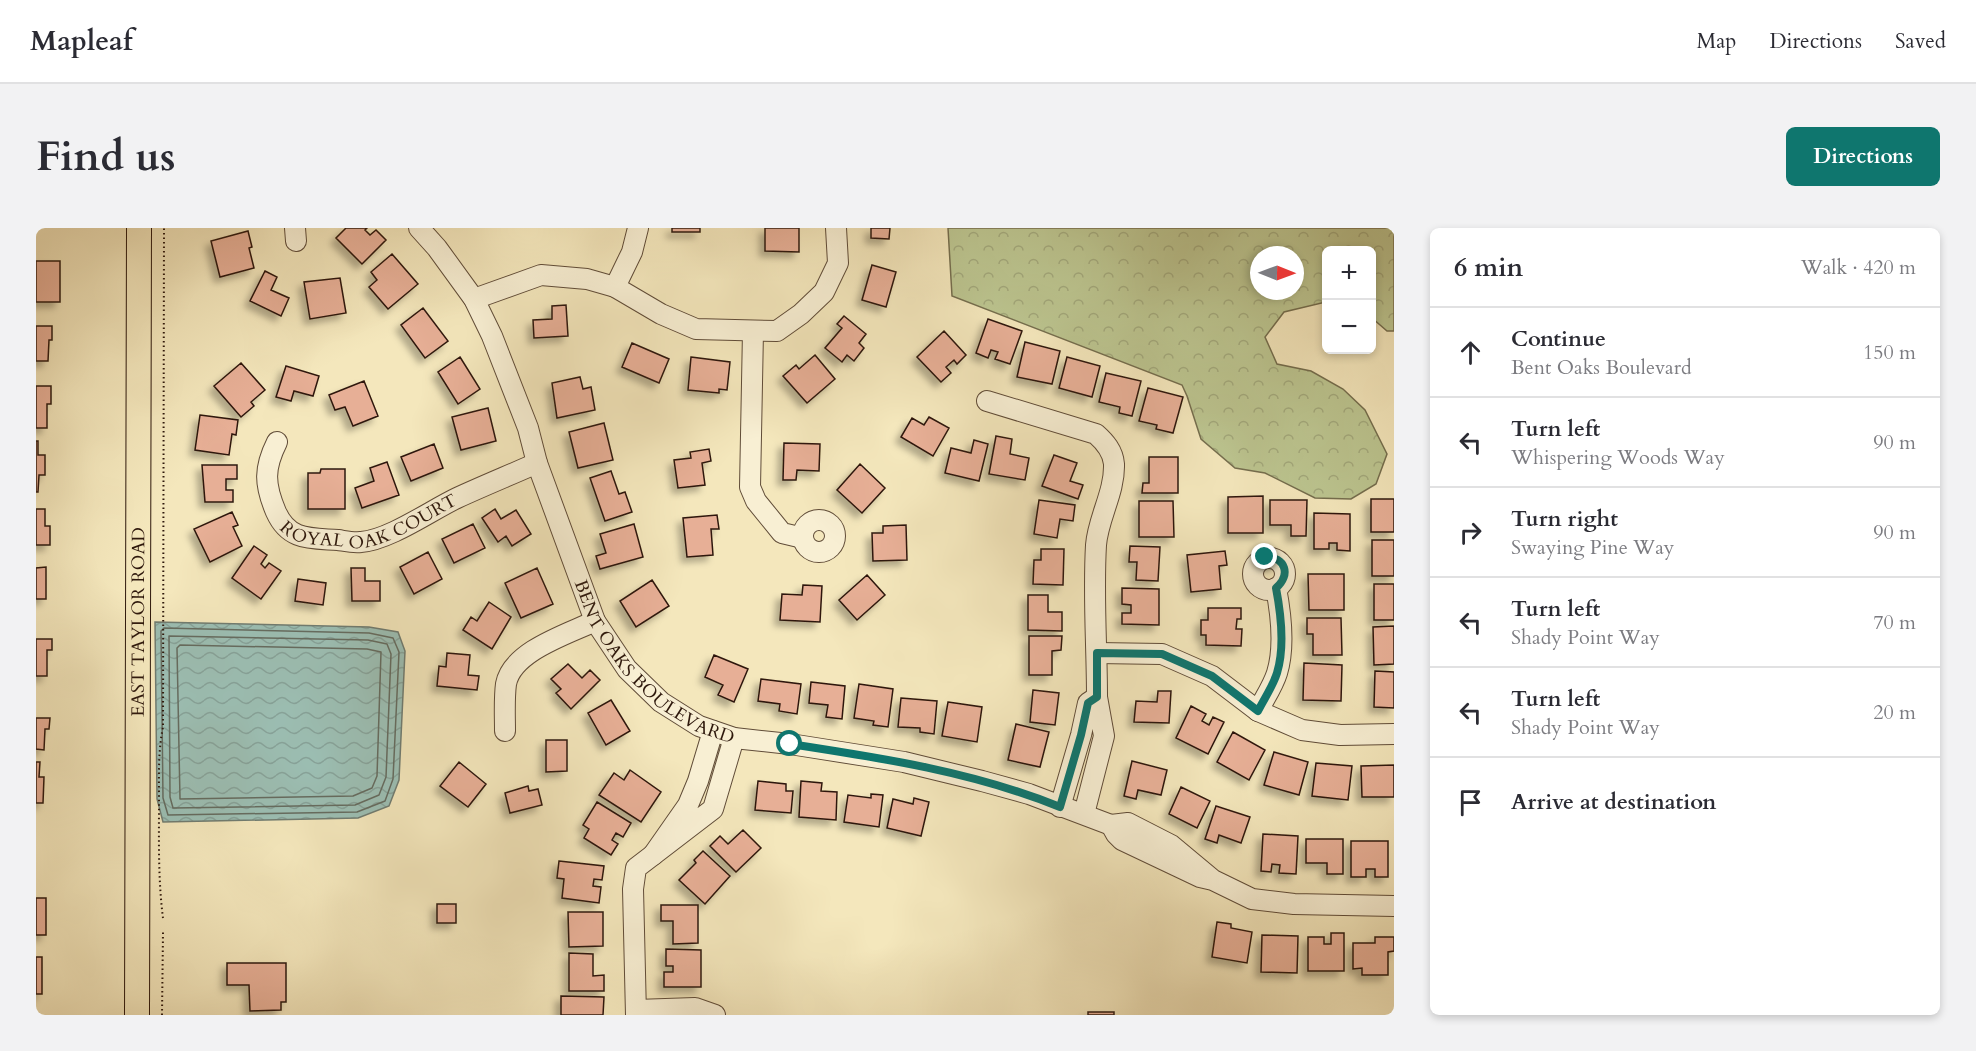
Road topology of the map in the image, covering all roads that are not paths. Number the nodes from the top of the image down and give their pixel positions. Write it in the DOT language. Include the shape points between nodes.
graph roads {
  1 [pos="139,228"];
  2 [pos="419,228"];
  3 [pos="638,228"];
  4 [pos="836,228"];
  5 [pos="615,287"];
  6 [pos="474,299"];
  7 [pos="753,331"];
  8 [pos="987,401"];
  9 [pos="278,442"];
  10 [pos="537,463"];
  11 [pos="803,538"];
  12 [pos="1276,588"];
  13 [pos="595,621"];
  14 [pos="1097,653"];
  15 [pos="1097,697"];
  16 [pos="1258,711"];
  17 [pos="505,731"];
  18 [pos="713,731"];
  19 [pos="1394,734"];
  20 [pos="734,738"];
  21 [pos="1060,807"];
  22 [pos="1084,814"];
  23 [pos="652,855"];
  24 [pos="1394,906"];
  25 [pos="636,1013"];
  26 [pos="137,1015"];
  27 [pos="715,1015"];
  1 -- 26 [label="main road, EAST TAYLOR ROAD"];
  2 -- 6 [label="street, BENT OAKS BOULEVARD"];
  3 -- 5 [label="street" via="632,252"];
  4 -- 7 [label="street" via="838,263 824,292 777,331"];
  5 -- 6 [label="street" via="587,279 540,275"];
  5 -- 7 [label="street" via="696,329"];
  6 -- 10 [label="street, BENT OAKS BOULEVARD" via="528,428"];
  7 -- 11 [label="street" via="750,487 756,501 782,533"];
  8 -- 14 [label="street" via="1096,434 1108,445 1114,477 1096,542"];
  9 -- 10 [label="street, ROYAL OAK COURT" via="269,459 266,482 281,522 303,539 361,542 376,538"];
  10 -- 13 [label="street, BENT OAKS BOULEVARD"];
  12 -- 16 [label="street" via="1281,653 1277,673"];
  13 -- 17 [label="street" via="519,661 506,682"];
  13 -- 18 [label="street, BENT OAKS BOULEVARD" via="627,669 661,702"];
  14 -- 15 [label="street"];
  14 -- 16 [label="street" via="1162,654 1212,676"];
  15 -- 21 [label="street" via="1088,703"];
  15 -- 22 [label="street" via="1104,736"];
  16 -- 19 [label="street" via="1302,730 1340,735"];
  18 -- 20 [label="street, BENT OAKS BOULEVARD"];
  18 -- 23 [label="street" via="688,805"];
  20 -- 21 [label="street, BENT OAKS BOULEVARD" via="904,762 1029,794"];
  20 -- 23 [label="street" via="713,809"];
  21 -- 22 [label="street, BENT OAKS BOULEVARD"];
  22 -- 24 [label="street, BENT OAKS BOULEVARD" via="1111,825 1128,823 1171,845 1213,880 1252,899"];
  23 -- 25 [label="street" via="636,868 633,889"];
  25 -- 27 [label="street" via="695,1008"];
}
